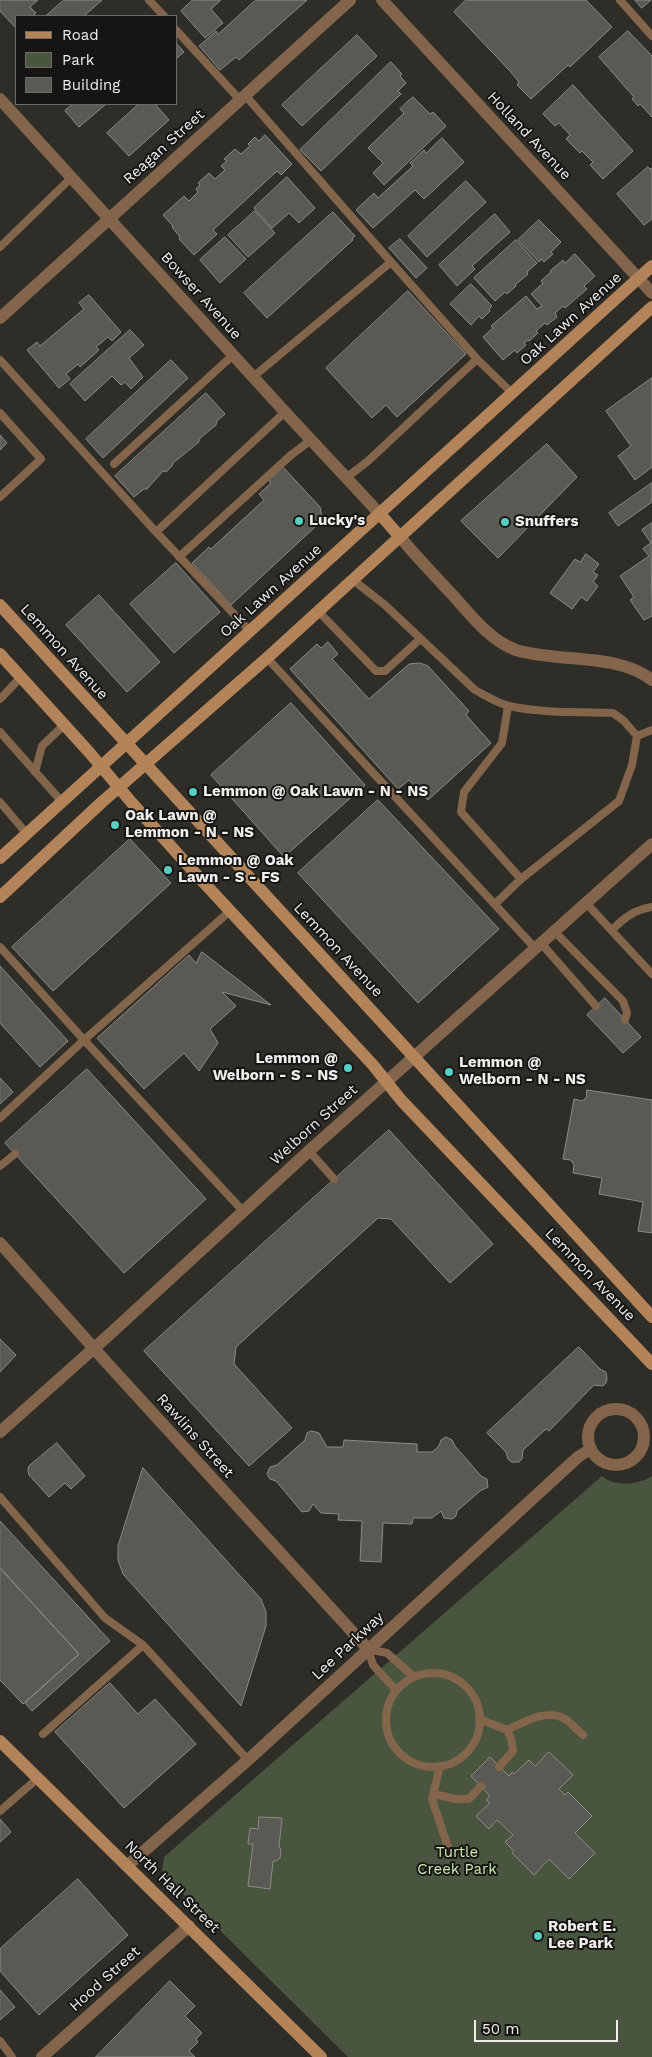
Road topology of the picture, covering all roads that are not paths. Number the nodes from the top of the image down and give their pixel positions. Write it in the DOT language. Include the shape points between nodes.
graph roads {
  1 [pos="149,0"];
  2 [pos="350,0"];
  3 [pos="382,0"];
  4 [pos="620,0"];
  5 [pos="163,15"];
  6 [pos="178,32"];
  7 [pos="652,36"];
  8 [pos="242,98"];
  9 [pos="0,99"];
  10 [pos="72,177"];
  11 [pos="109,218"];
  12 [pos="0,247"];
  13 [pos="391,262"];
  14 [pos="652,266"];
  15 [pos="638,280"];
  16 [pos="652,293"];
  17 [pos="652,307"];
  18 [pos="0,318"];
  19 [pos="233,355"];
  20 [pos="477,359"];
  21 [pos="0,360"];
  22 [pos="253,377"];
  23 [pos="514,394"];
  24 [pos="285,412"];
  25 [pos="0,414"];
  26 [pos="311,440"];
  27 [pos="114,464"];
  28 [pos="346,478"];
  29 [pos="0,497"];
  30 [pos="380,514"];
  31 [pos="156,532"];
  32 [pos="400,537"];
  33 [pos="179,557"];
  34 [pos="353,580"];
  35 [pos="0,605"];
  36 [pos="318,611"];
  37 [pos="250,631"];
  38 [pos="420,639"];
  39 [pos="0,654"];
  40 [pos="267,658"];
  41 [pos="21,677"];
  42 [pos="652,680"];
  43 [pos="0,699"];
  44 [pos="508,706"];
  45 [pos="64,725"];
  46 [pos="652,730"];
  47 [pos="0,732"];
  48 [pos="637,736"];
  49 [pos="125,743"];
  50 [pos="101,765"];
  51 [pos="145,765"];
  52 [pos="35,772"];
  53 [pos="119,787"];
  54 [pos="0,802"];
  55 [pos="62,802"];
  56 [pos="27,834"];
  57 [pos="652,844"];
  58 [pos="0,858"];
  59 [pos="520,879"];
  60 [pos="0,896"];
  61 [pos="586,903"];
  62 [pos="495,904"];
  63 [pos="652,907"];
  64 [pos="230,911"];
  65 [pos="612,930"];
  66 [pos="554,931"];
  67 [pos="538,945"];
  68 [pos="0,946"];
  69 [pos="652,974"];
  70 [pos="596,1006"];
  71 [pos="625,1020"];
  72 [pos="84,1040"];
  73 [pos="414,1058"];
  74 [pos="386,1082"];
  75 [pos="0,1118"];
  76 [pos="309,1151"];
  77 [pos="15,1154"];
  78 [pos="0,1166"];
  79 [pos="334,1179"];
  80 [pos="243,1211"];
  81 [pos="0,1243"];
  82 [pos="652,1317"];
  83 [pos="94,1348"];
  84 [pos="652,1364"];
  85 [pos="0,1432"];
  86 [pos="591,1449"];
  87 [pos="0,1497"];
  88 [pos="143,1645"];
  89 [pos="368,1649"];
  90 [pos="414,1677"];
  91 [pos="396,1690"];
  92 [pos="479,1718"];
  93 [pos="507,1730"];
  94 [pos="43,1734"];
  95 [pos="583,1735"];
  96 [pos="0,1741"];
  97 [pos="248,1760"];
  98 [pos="440,1766"];
  99 [pos="500,1767"];
  100 [pos="38,1778"];
  101 [pos="481,1786"];
  102 [pos="434,1794"];
  103 [pos="0,1811"];
  104 [pos="449,1850"];
  105 [pos="127,1866"];
  106 [pos="189,1926"];
  107 [pos="0,2041"];
  108 [pos="49,2055"];
  109 [pos="12,2057"];
  110 [pos="321,2057"];
  1 -- 5 [label="lane"];
  2 -- 8 [label="street, Reagan Street"];
  3 -- 15 [label="street, Holland Avenue"];
  4 -- 7 [label="lane"];
  6 -- 8 [label="lane"];
  8 -- 11 [label="street, Reagan Street"];
  8 -- 13 [label="lane"];
  9 -- 10 [label="street, Bowser Avenue"];
  10 -- 11 [label="street, Bowser Avenue"];
  10 -- 12 [label="lane"];
  11 -- 18 [label="street, Reagan Street"];
  11 -- 19 [label="street, Bowser Avenue"];
  13 -- 20 [label="lane"];
  13 -- 22 [label="lane"];
  14 -- 15 [label="main road, Oak Lawn Avenue"];
  15 -- 16 [label="street, Holland Avenue"];
  15 -- 23 [label="main road, Oak Lawn Avenue"];
  17 -- 32 [label="main road"];
  19 -- 22 [label="street, Bowser Avenue"];
  19 -- 27 [label="lane"];
  20 -- 23 [label="lane"];
  20 -- 28 [label="lane"];
  21 -- 31 [label="lane"];
  22 -- 24 [label="street, Bowser Avenue"];
  23 -- 30 [label="main road, Oak Lawn Avenue"];
  24 -- 26 [label="street, Bowser Avenue"];
  24 -- 31 [label="lane"];
  25 -- 29 [label="lane" via="41,459"];
  26 -- 28 [label="street, Bowser Avenue"];
  26 -- 33 [label="lane"];
  28 -- 30 [label="street, Bowser Avenue"];
  30 -- 32 [label="main road"];
  30 -- 37 [label="main road, Oak Lawn Avenue"];
  31 -- 33 [label="lane"];
  32 -- 34 [label="main road"];
  32 -- 42 [label="street" via="492,636 505,645 529,653 628,667"];
  33 -- 37 [label="lane"];
  34 -- 36 [label="main road"];
  34 -- 38 [label="lane"];
  35 -- 49 [label="main road, Lemmon Avenue"];
  36 -- 38 [label="lane" via="376,671 385,671"];
  36 -- 40 [label="main road"];
  37 -- 49 [label="main road, Oak Lawn Avenue"];
  38 -- 44 [label="lane" via="474,690"];
  39 -- 41 [label="main road, Lemmon Avenue"];
  40 -- 51 [label="main road"];
  40 -- 62 [label="lane"];
  41 -- 43 [label="lane"];
  41 -- 45 [label="main road, Lemmon Avenue"];
  44 -- 48 [label="lane" via="613,713"];
  44 -- 59 [label="lane" via="502,743 464,792 461,812"];
  45 -- 50 [label="main road, Lemmon Avenue"];
  45 -- 52 [label="lane" via="42,746"];
  46 -- 48 [label="lane"];
  47 -- 52 [label="lane"];
  48 -- 59 [label="lane" via="632,765 619,801"];
  49 -- 50 [label="main road, Oak Lawn Avenue"];
  49 -- 51 [label="main road, Lemmon Avenue"];
  50 -- 53 [label="main road, Lemmon Avenue"];
  50 -- 55 [label="main road, Oak Lawn Avenue"];
  51 -- 53 [label="main road"];
  51 -- 73 [label="main road, Lemmon Avenue"];
  52 -- 55 [label="lane"];
  53 -- 60 [label="main road"];
  53 -- 64 [label="main road, Lemmon Avenue"];
  54 -- 56 [label="lane"];
  55 -- 56 [label="main road, Oak Lawn Avenue"];
  56 -- 58 [label="main road, Oak Lawn Avenue"];
  57 -- 61 [label="street, Welborn Street"];
  59 -- 62 [label="lane"];
  61 -- 65 [label="lane"];
  61 -- 66 [label="street, Welborn Street"];
  62 -- 67 [label="lane"];
  63 -- 65 [label="lane" via="626,915"];
  64 -- 72 [label="lane"];
  64 -- 74 [label="main road, Lemmon Avenue"];
  65 -- 69 [label="lane"];
  66 -- 67 [label="street, Welborn Street"];
  66 -- 71 [label="lane" via="623,1001 627,1013"];
  67 -- 70 [label="lane"];
  67 -- 73 [label="street, Welborn Street"];
  68 -- 72 [label="lane"];
  72 -- 75 [label="lane"];
  72 -- 80 [label="lane"];
  73 -- 74 [label="street, Welborn Street"];
  73 -- 82 [label="main road, Lemmon Avenue"];
  74 -- 76 [label="street, Welborn Street"];
  74 -- 84 [label="main road, Lemmon Avenue"];
  76 -- 79 [label="lane"];
  76 -- 80 [label="street, Welborn Street"];
  77 -- 78 [label="lane"];
  80 -- 83 [label="street, Welborn Street"];
  81 -- 83 [label="street, Rawlins Street"];
  83 -- 85 [label="street, Welborn Street"];
  83 -- 89 [label="street, Rawlins Street"];
  86 -- 86 [label="street" via="603,1462 612,1465 630,1462 642,1447 643,1428 630,1412 607,1410 592,1421 588,1439"];
  86 -- 89 [label="street, Lee Parkway" via="578,1457"];
  87 -- 88 [label="lane" via="105,1618"];
  88 -- 94 [label="lane"];
  88 -- 97 [label="lane"];
  89 -- 90 [label="lane" via="387,1653"];
  89 -- 91 [label="lane" via="373,1665"];
  89 -- 97 [label="street, Lee Parkway"];
  90 -- 91 [label="lane"];
  90 -- 92 [label="lane" via="437,1673 458,1681 474,1697"];
  91 -- 98 [label="lane" via="387,1710 386,1722 392,1743 408,1760"];
  92 -- 93 [label="lane"];
  92 -- 98 [label="lane" via="477,1735 469,1750 451,1763"];
  93 -- 95 [label="lane" via="546,1715 566,1719"];
  93 -- 99 [label="lane" via="513,1751"];
  96 -- 100 [label="main road, North Hall Street"];
  97 -- 105 [label="street, Lee Parkway"];
  98 -- 102 [label="lane"];
  100 -- 103 [label="lane"];
  100 -- 105 [label="main road, North Hall Street"];
  101 -- 102 [label="lane" via="469,1799"];
  102 -- 104 [label="lane" via="432,1799"];
  105 -- 106 [label="main road, North Hall Street"];
  106 -- 108 [label="street, Hood Street"];
  106 -- 110 [label="main road, North Hall Street"];
  107 -- 109 [label="lane"];
}
